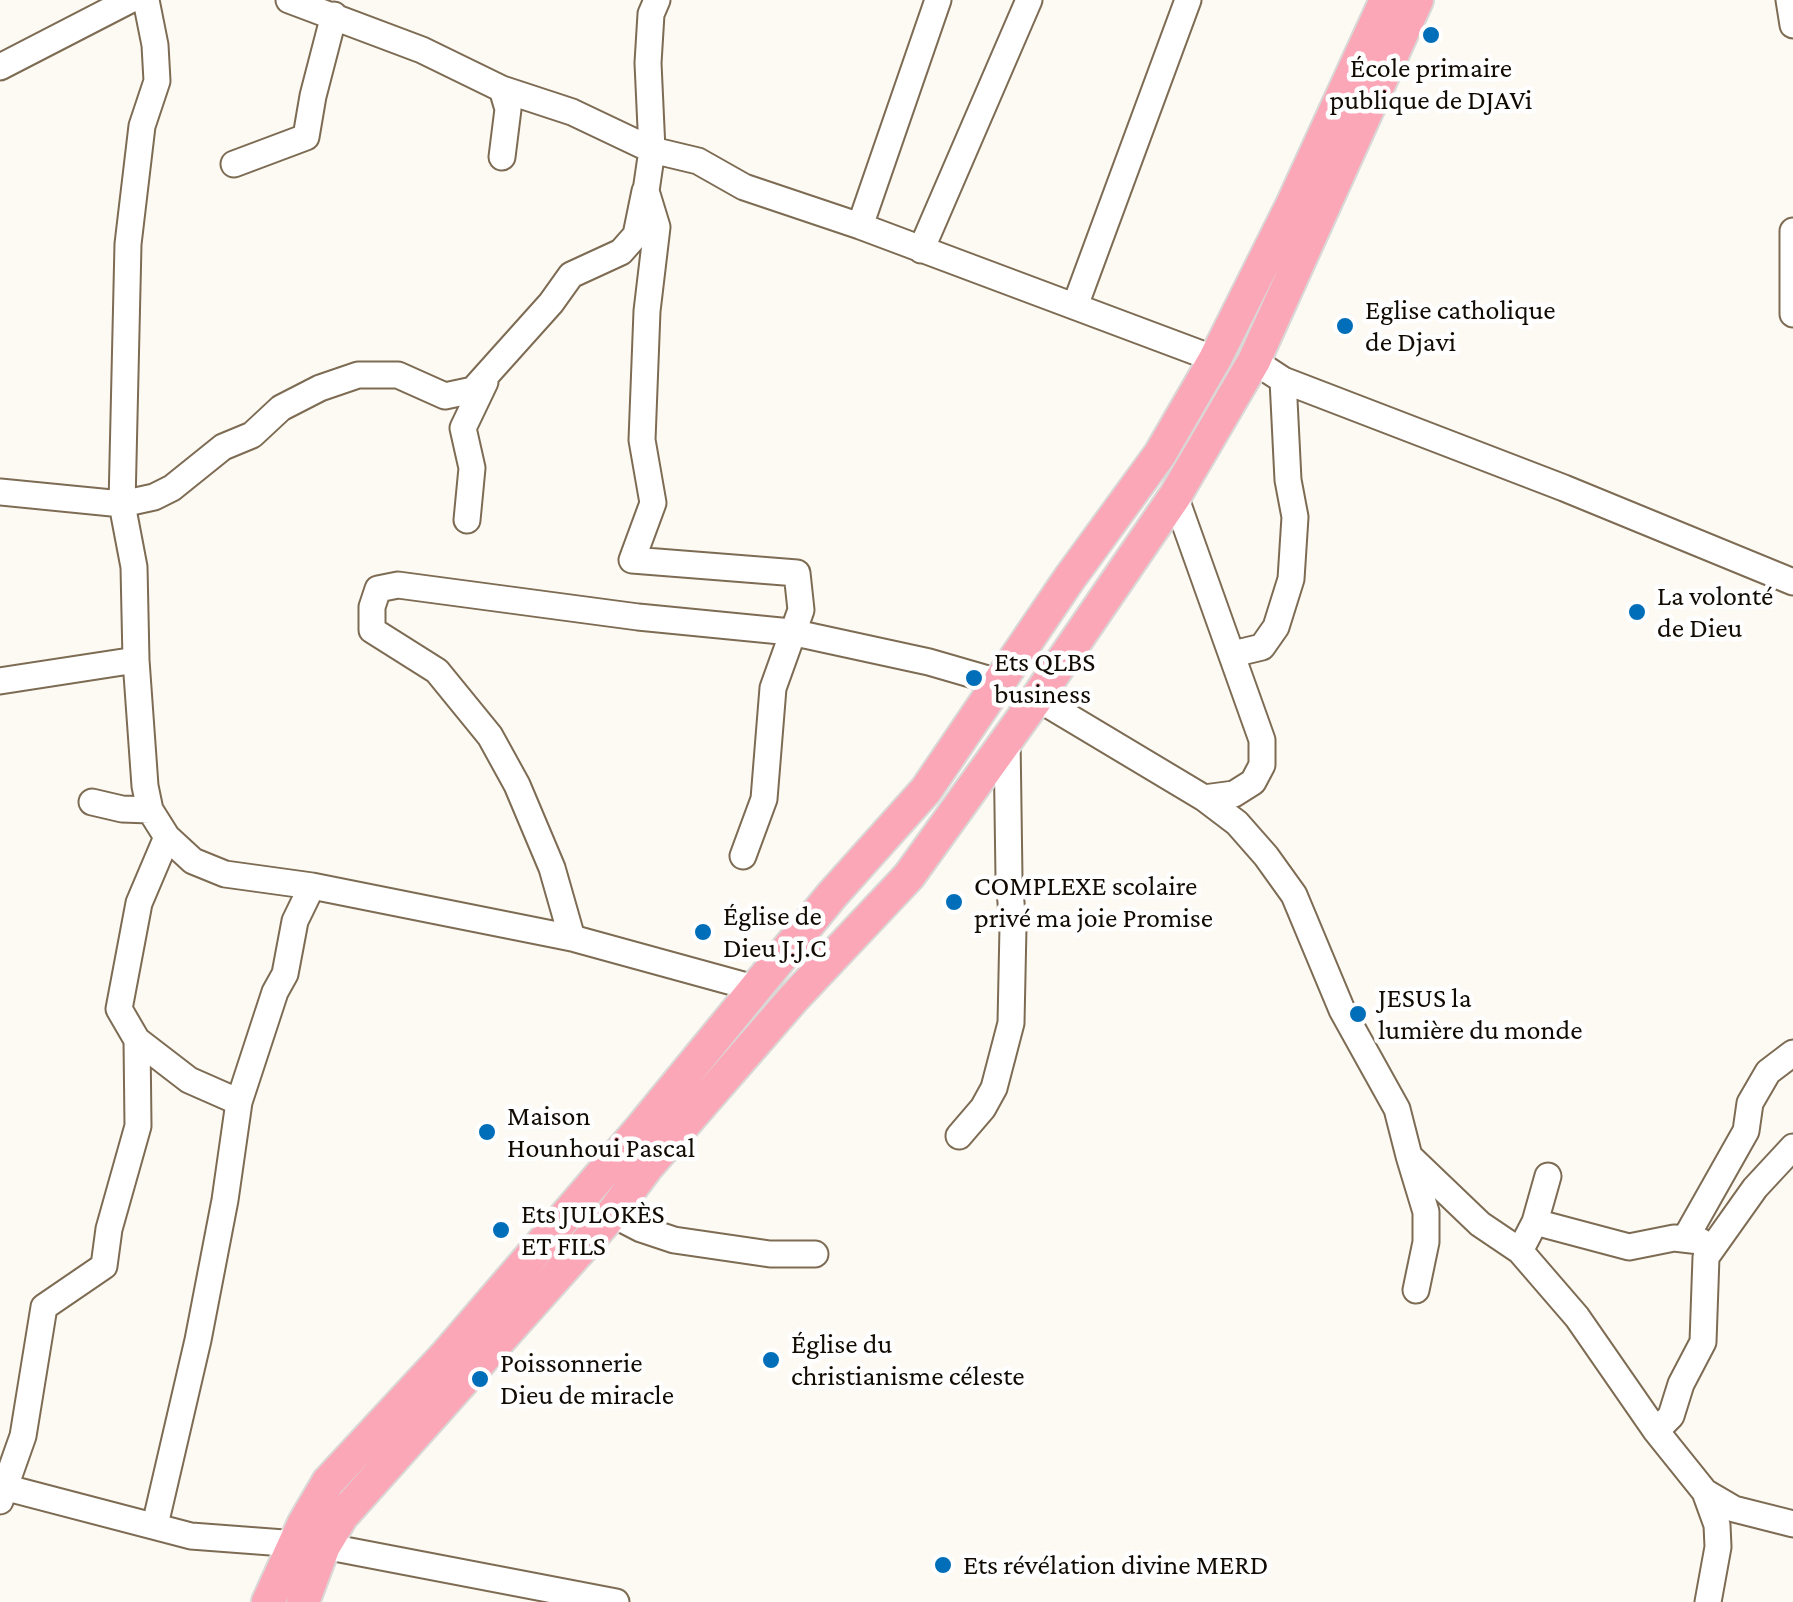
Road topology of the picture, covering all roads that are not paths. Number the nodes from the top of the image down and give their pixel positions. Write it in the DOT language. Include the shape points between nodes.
graph roads {
  1 [pos="130,0"];
  2 [pos="146,0"];
  3 [pos="657,0"];
  4 [pos="938,0"];
  5 [pos="1028,0"];
  6 [pos="1188,0"];
  7 [pos="1386,0"];
  8 [pos="1417,0"];
  9 [pos="1788,0"];
  10 [pos="296,1"];
  11 [pos="334,15"];
  12 [pos="1793,25"];
  13 [pos="0,67"];
  14 [pos="502,89"];
  15 [pos="652,150"];
  16 [pos="502,157"];
  17 [pos="234,164"];
  18 [pos="646,191"];
  19 [pos="860,226"];
  20 [pos="1793,231"];
  21 [pos="921,250"];
  22 [pos="1076,306"];
  23 [pos="1793,314"];
  24 [pos="509,349"];
  25 [pos="1214,359"];
  26 [pos="1254,360"];
  27 [pos="1283,380"];
  28 [pos="0,492"];
  29 [pos="1175,496"];
  30 [pos="122,504"];
  31 [pos="468,520"];
  32 [pos="1793,582"];
  33 [pos="791,632"];
  34 [pos="1232,654"];
  35 [pos="136,660"];
  36 [pos="0,681"];
  37 [pos="998,682"];
  38 [pos="1038,698"];
  39 [pos="1007,738"];
  40 [pos="1204,798"];
  41 [pos="92,802"];
  42 [pos="150,810"];
  43 [pos="167,837"];
  44 [pos="744,856"];
  45 [pos="312,886"];
  46 [pos="572,938"];
  47 [pos="754,988"];
  48 [pos="137,1040"];
  49 [pos="1793,1053"];
  50 [pos="239,1102"];
  51 [pos="959,1136"];
  52 [pos="1793,1147"];
  53 [pos="1410,1156"];
  54 [pos="1548,1176"];
  55 [pos="612,1214"];
  56 [pos="1535,1222"];
  57 [pos="1685,1238"];
  58 [pos="1520,1251"];
  59 [pos="1712,1251"];
  60 [pos="814,1254"];
  61 [pos="1416,1290"];
  62 [pos="1656,1431"];
  63 [pos="1,1491"];
  64 [pos="1705,1492"];
  65 [pos="1793,1524"];
  66 [pos="154,1525"];
  67 [pos="310,1545"];
  68 [pos="268,1602"];
  69 [pos="303,1602"];
  70 [pos="616,1602"];
  71 [pos="1708,1602"];
  1 -- 13 [label="street"];
  2 -- 30 [label="street" via="157,81 142,126 128,244"];
  3 -- 15 [label="street" via="648,63"];
  4 -- 19 [label="street"];
  5 -- 21 [label="street"];
  6 -- 22 [label="street"];
  7 -- 25 [label="main road"];
  8 -- 26 [label="main road"];
  9 -- 12 [label="street"];
  10 -- 11 [label="street"];
  11 -- 14 [label="street"];
  11 -- 17 [label="street" via="306,137"];
  14 -- 15 [label="street" via="572,112"];
  14 -- 16 [label="street" via="508,110"];
  15 -- 18 [label="street"];
  15 -- 19 [label="street"];
  18 -- 24 [label="street" via="636,236 620,252 571,274"];
  18 -- 33 [label="street" via="657,227 642,440 653,503 632,560 798,572 800,610"];
  19 -- 21 [label="street"];
  20 -- 23 [label="street"];
  21 -- 22 [label="street"];
  22 -- 25 [label="street"];
  24 -- 30 [label="street" via="462,394 445,396 398,375 358,376 320,388 282,408 252,436 222,447 172,488"];
  24 -- 31 [label="street" via="478,391 464,428 472,468"];
  25 -- 37 [label="main road" via="1160,454"];
  26 -- 27 [label="street"];
  26 -- 29 [label="main road"];
  27 -- 32 [label="street"];
  27 -- 34 [label="street" via="1294,516 1291,579 1276,628 1262,647"];
  28 -- 30 [label="street"];
  29 -- 34 [label="street"];
  29 -- 38 [label="main road"];
  30 -- 35 [label="street" via="134,566"];
  33 -- 37 [label="street"];
  33 -- 44 [label="street" via="773,688 764,799"];
  33 -- 46 [label="street" via="398,585 378,589 372,630 437,671 490,736 552,868"];
  34 -- 40 [label="street" via="1262,740 1262,765 1253,782 1234,794"];
  35 -- 36 [label="street"];
  35 -- 42 [label="street"];
  37 -- 47 [label="main road" via="926,790"];
  38 -- 39 [label="main road"];
  38 -- 40 [label="street"];
  39 -- 51 [label="street" via="1011,1023 994,1088"];
  39 -- 55 [label="main road" via="909,876 793,999"];
  40 -- 53 [label="street" via="1237,823 1294,895 1342,1010 1396,1109"];
  41 -- 42 [label="street"];
  42 -- 43 [label="street"];
  43 -- 45 [label="street" via="193,861 225,874"];
  43 -- 48 [label="street" via="139,904 119,1009"];
  45 -- 46 [label="street"];
  45 -- 50 [label="street"];
  46 -- 47 [label="street"];
  47 -- 67 [label="main road" via="495,1298 328,1482 304,1523"];
  48 -- 50 [label="street" via="189,1080"];
  48 -- 63 [label="street" via="138,1126 104,1266 44,1307 23,1436"];
  49 -- 57 [label="street" via="1768,1072 1750,1102 1740,1145"];
  50 -- 66 [label="street" via="198,1340"];
  52 -- 59 [label="street"];
  53 -- 58 [label="street" via="1480,1224"];
  53 -- 61 [label="street" via="1426,1212"];
  54 -- 56 [label="street"];
  55 -- 60 [label="street" via="674,1240"];
  55 -- 67 [label="main road"];
  56 -- 57 [label="street" via="1629,1247"];
  56 -- 58 [label="street"];
  57 -- 59 [label="street"];
  58 -- 62 [label="street" via="1577,1317"];
  59 -- 62 [label="street" via="1706,1258 1703,1342 1671,1416"];
  62 -- 64 [label="street"];
  63 -- 66 [label="street"];
  64 -- 65 [label="street" via="1734,1509"];
  64 -- 71 [label="street" via="1717,1525"];
  66 -- 67 [label="street" via="191,1536"];
  67 -- 68 [label="main road"];
  67 -- 69 [label="main road"];
  67 -- 70 [label="street"];
}
